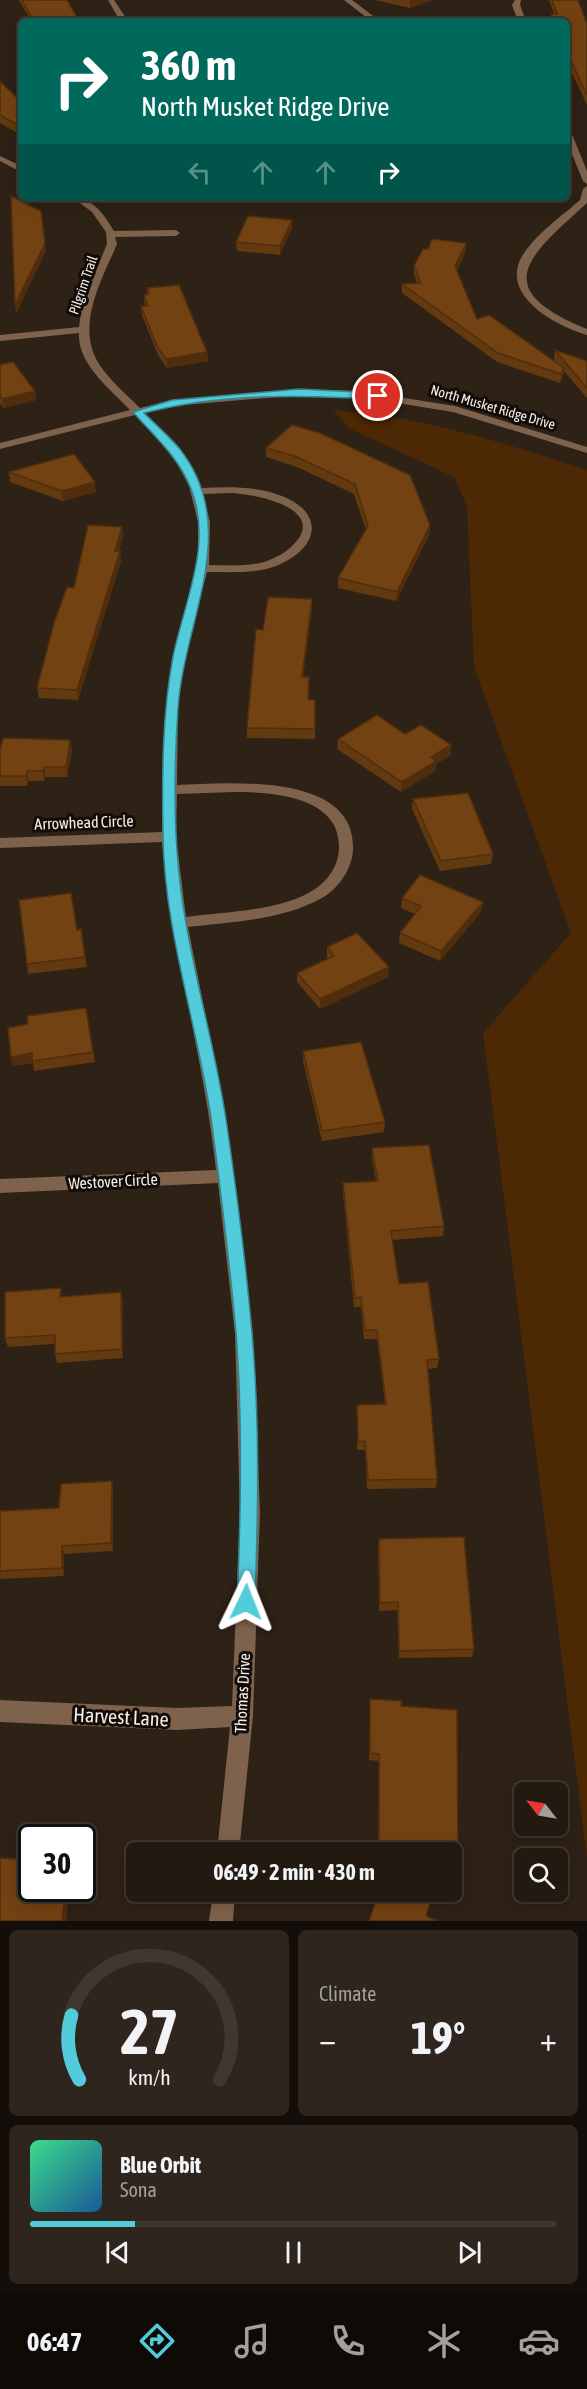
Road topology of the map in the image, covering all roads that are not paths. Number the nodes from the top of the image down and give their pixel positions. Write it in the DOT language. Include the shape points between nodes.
graph roads {
  1 [pos="111,0"];
  2 [pos="347,0"];
  3 [pos="518,0"];
  4 [pos="122,18"];
  5 [pos="372,18"];
  6 [pos="521,18"];
  7 [pos="570,140"];
  8 [pos="1,159"];
  9 [pos="18,168"];
  10 [pos="587,182"];
  11 [pos="587,189"];
  12 [pos="82,201"];
  13 [pos="176,233"];
  14 [pos="110,234"];
  15 [pos="83,330"];
  16 [pos="587,332"];
  17 [pos="0,338"];
  18 [pos="138,412"];
  19 [pos="0,446"];
  20 [pos="587,450"];
  21 [pos="197,491"];
  22 [pos="202,568"];
  23 [pos="169,790"];
  24 [pos="169,837"];
  25 [pos="0,843"];
  26 [pos="181,923"];
  27 [pos="226,1176"];
  28 [pos="0,1186"];
  29 [pos="0,1711"];
  30 [pos="242,1716"];
  31 [pos="229,1842"];
  32 [pos="223,1902"];
  33 [pos="221,1921"];
  1 -- 4 [label="street"];
  2 -- 5 [label="street"];
  3 -- 6 [label="street"];
  7 -- 10 [label="street"];
  8 -- 9 [label="street"];
  11 -- 16 [label="street" via="584,201 526,258 522,272 524,287 538,306"];
  12 -- 14 [label="street" via="95,210"];
  13 -- 14 [label="street"];
  14 -- 15 [label="street, Pilgrim Trail" via="111,244 87,305"];
  15 -- 17 [label="street"];
  15 -- 18 [label="street, Pilgrim Trail" via="87,351 99,372"];
  18 -- 19 [label="street, North Musket Ridge Drive"];
  18 -- 20 [label="street, North Musket Ridge Drive" via="172,403 236,396 360,394 455,409"];
  18 -- 21 [label="street, Thomas Drive" via="176,451"];
  21 -- 22 [label="street, Thomas Drive" via="204,522"];
  21 -- 22 [label="street" via="234,489 268,494 303,513 308,528 307,539 299,549 277,562 256,568"];
  22 -- 23 [label="street, Thomas Drive" via="178,658"];
  23 -- 24 [label="street, Thomas Drive"];
  23 -- 26 [label="street" via="276,789 299,796 338,817 348,837 346,856 338,874 316,895 270,910"];
  24 -- 25 [label="street, Arrowhead Circle"];
  24 -- 26 [label="street, Thomas Drive"];
  26 -- 27 [label="street, Thomas Drive"];
  27 -- 28 [label="street, Westover Circle"];
  27 -- 30 [label="street, Thomas Drive" via="244,1334 249,1500"];
  29 -- 30 [label="street, Harvest Lane" via="177,1719"];
  30 -- 31 [label="street, Thomas Drive"];
  32 -- 33 [label="street"];
}
